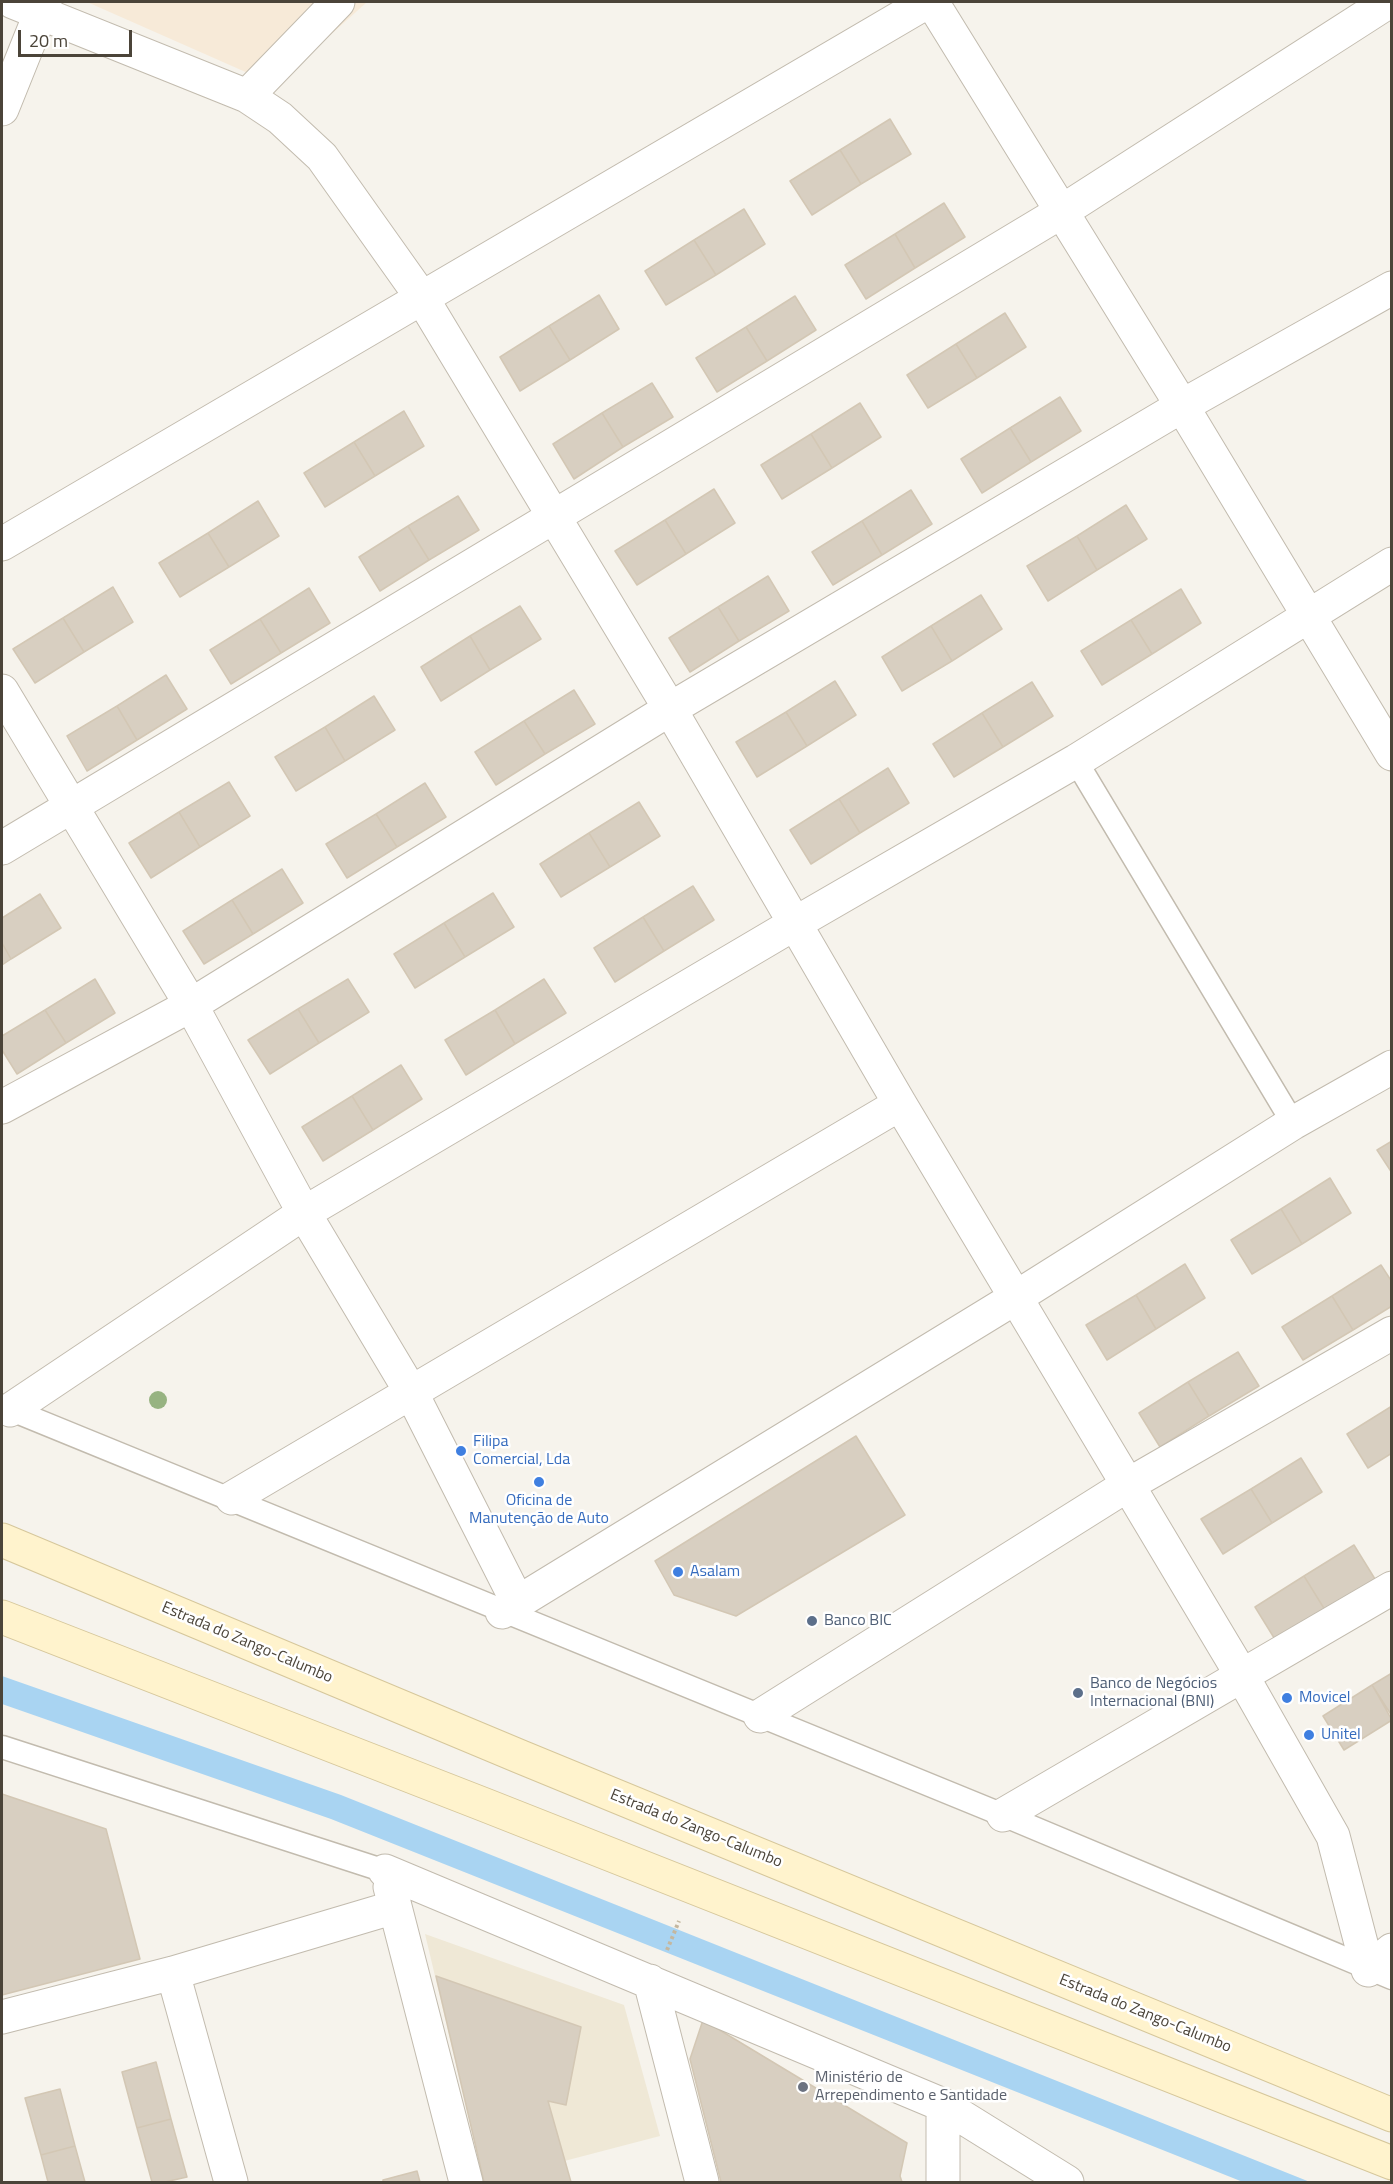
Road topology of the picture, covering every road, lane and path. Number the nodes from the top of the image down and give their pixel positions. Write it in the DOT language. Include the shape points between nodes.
graph roads {
  1 [pos="338,2"];
  2 [pos="927,2"];
  3 [pos="932,2"];
  4 [pos="1388,2"];
  5 [pos="33,5"];
  6 [pos="247,96"];
  7 [pos="2,108"];
  8 [pos="1061,212"];
  9 [pos="1392,288"];
  10 [pos="422,298"];
  11 [pos="1182,406"];
  12 [pos="552,517"];
  13 [pos="2,544"];
  14 [pos="1392,564"];
  15 [pos="1307,616"];
  16 [pos="2,691"];
  17 [pos="670,709"];
  18 [pos="1392,754"];
  19 [pos="1076,761"];
  20 [pos="71,806"];
  21 [pos="2,848"];
  22 [pos="794,924"];
  23 [pos="191,1005"];
  24 [pos="1392,1067"];
  25 [pos="900,1104"];
  26 [pos="2,1107"];
  27 [pos="1293,1123"];
  28 [pos="304,1213"];
  29 [pos="1016,1298"];
  30 [pos="1392,1333"];
  31 [pos="411,1392"];
  32 [pos="6,1408"];
  33 [pos="1126,1486"];
  34 [pos="232,1498"];
  35 [pos="2,1540"];
  36 [pos="1392,1588"];
  37 [pos="510,1606"];
  38 [pos="2,1617"];
  39 [pos="1241,1674"];
  40 [pos="760,1716"];
  41 [pos="2,1747"];
  42 [pos="1003,1815"];
  43 [pos="385,1871"];
  44 [pos="395,1907"];
  45 [pos="681,1915"];
  46 [pos="666,1952"];
  47 [pos="1384,1966"];
  48 [pos="173,1974"];
  49 [pos="650,1981"];
  50 [pos="2,2017"];
  51 [pos="943,2105"];
  52 [pos="1392,2115"];
  53 [pos="1392,2163"];
  54 [pos="231,2182"];
  55 [pos="466,2182"];
  56 [pos="702,2182"];
  57 [pos="943,2182"];
  58 [pos="1067,2182"];
  1 -- 6 [label="street"];
  2 -- 10 [label="street"];
  3 -- 8 [label="street"];
  4 -- 8 [label="street"];
  5 -- 6 [label="street"];
  5 -- 7 [label="street"];
  6 -- 10 [label="street" via="280,118 322,157"];
  8 -- 11 [label="street"];
  8 -- 12 [label="street"];
  9 -- 11 [label="street"];
  10 -- 12 [label="street"];
  10 -- 13 [label="street"];
  11 -- 15 [label="street"];
  11 -- 17 [label="street"];
  12 -- 17 [label="street"];
  12 -- 20 [label="street"];
  14 -- 15 [label="street"];
  15 -- 18 [label="street"];
  15 -- 19 [label="street"];
  16 -- 20 [label="street"];
  17 -- 22 [label="street"];
  17 -- 23 [label="street"];
  19 -- 22 [label="street"];
  19 -- 27 [label="lane"];
  20 -- 21 [label="street"];
  20 -- 23 [label="street"];
  22 -- 25 [label="street"];
  22 -- 28 [label="street"];
  23 -- 26 [label="street"];
  23 -- 28 [label="street"];
  24 -- 27 [label="street"];
  25 -- 29 [label="street"];
  25 -- 31 [label="street"];
  27 -- 29 [label="street"];
  28 -- 31 [label="street"];
  28 -- 32 [label="street"];
  29 -- 33 [label="street"];
  29 -- 37 [label="street"];
  30 -- 33 [label="street"];
  31 -- 34 [label="street"];
  31 -- 37 [label="street"];
  32 -- 34 [label="lane"];
  33 -- 39 [label="street"];
  33 -- 40 [label="street"];
  34 -- 37 [label="lane"];
  35 -- 52 [label="main road, Estrada do Zango-Calumbo"];
  36 -- 39 [label="street"];
  37 -- 40 [label="lane"];
  38 -- 53 [label="main road"];
  39 -- 42 [label="street"];
  39 -- 47 [label="street" via="1333,1836"];
  40 -- 42 [label="lane"];
  41 -- 43 [label="lane"];
  42 -- 47 [label="lane"];
  43 -- 44 [label="street"];
  43 -- 49 [label="street"];
  44 -- 48 [label="street"];
  44 -- 55 [label="street"];
  45 -- 46 [label="path"];
  48 -- 50 [label="street"];
  48 -- 54 [label="street"];
  49 -- 51 [label="street"];
  49 -- 56 [label="street"];
  51 -- 57 [label="street"];
  51 -- 58 [label="street"];
}
